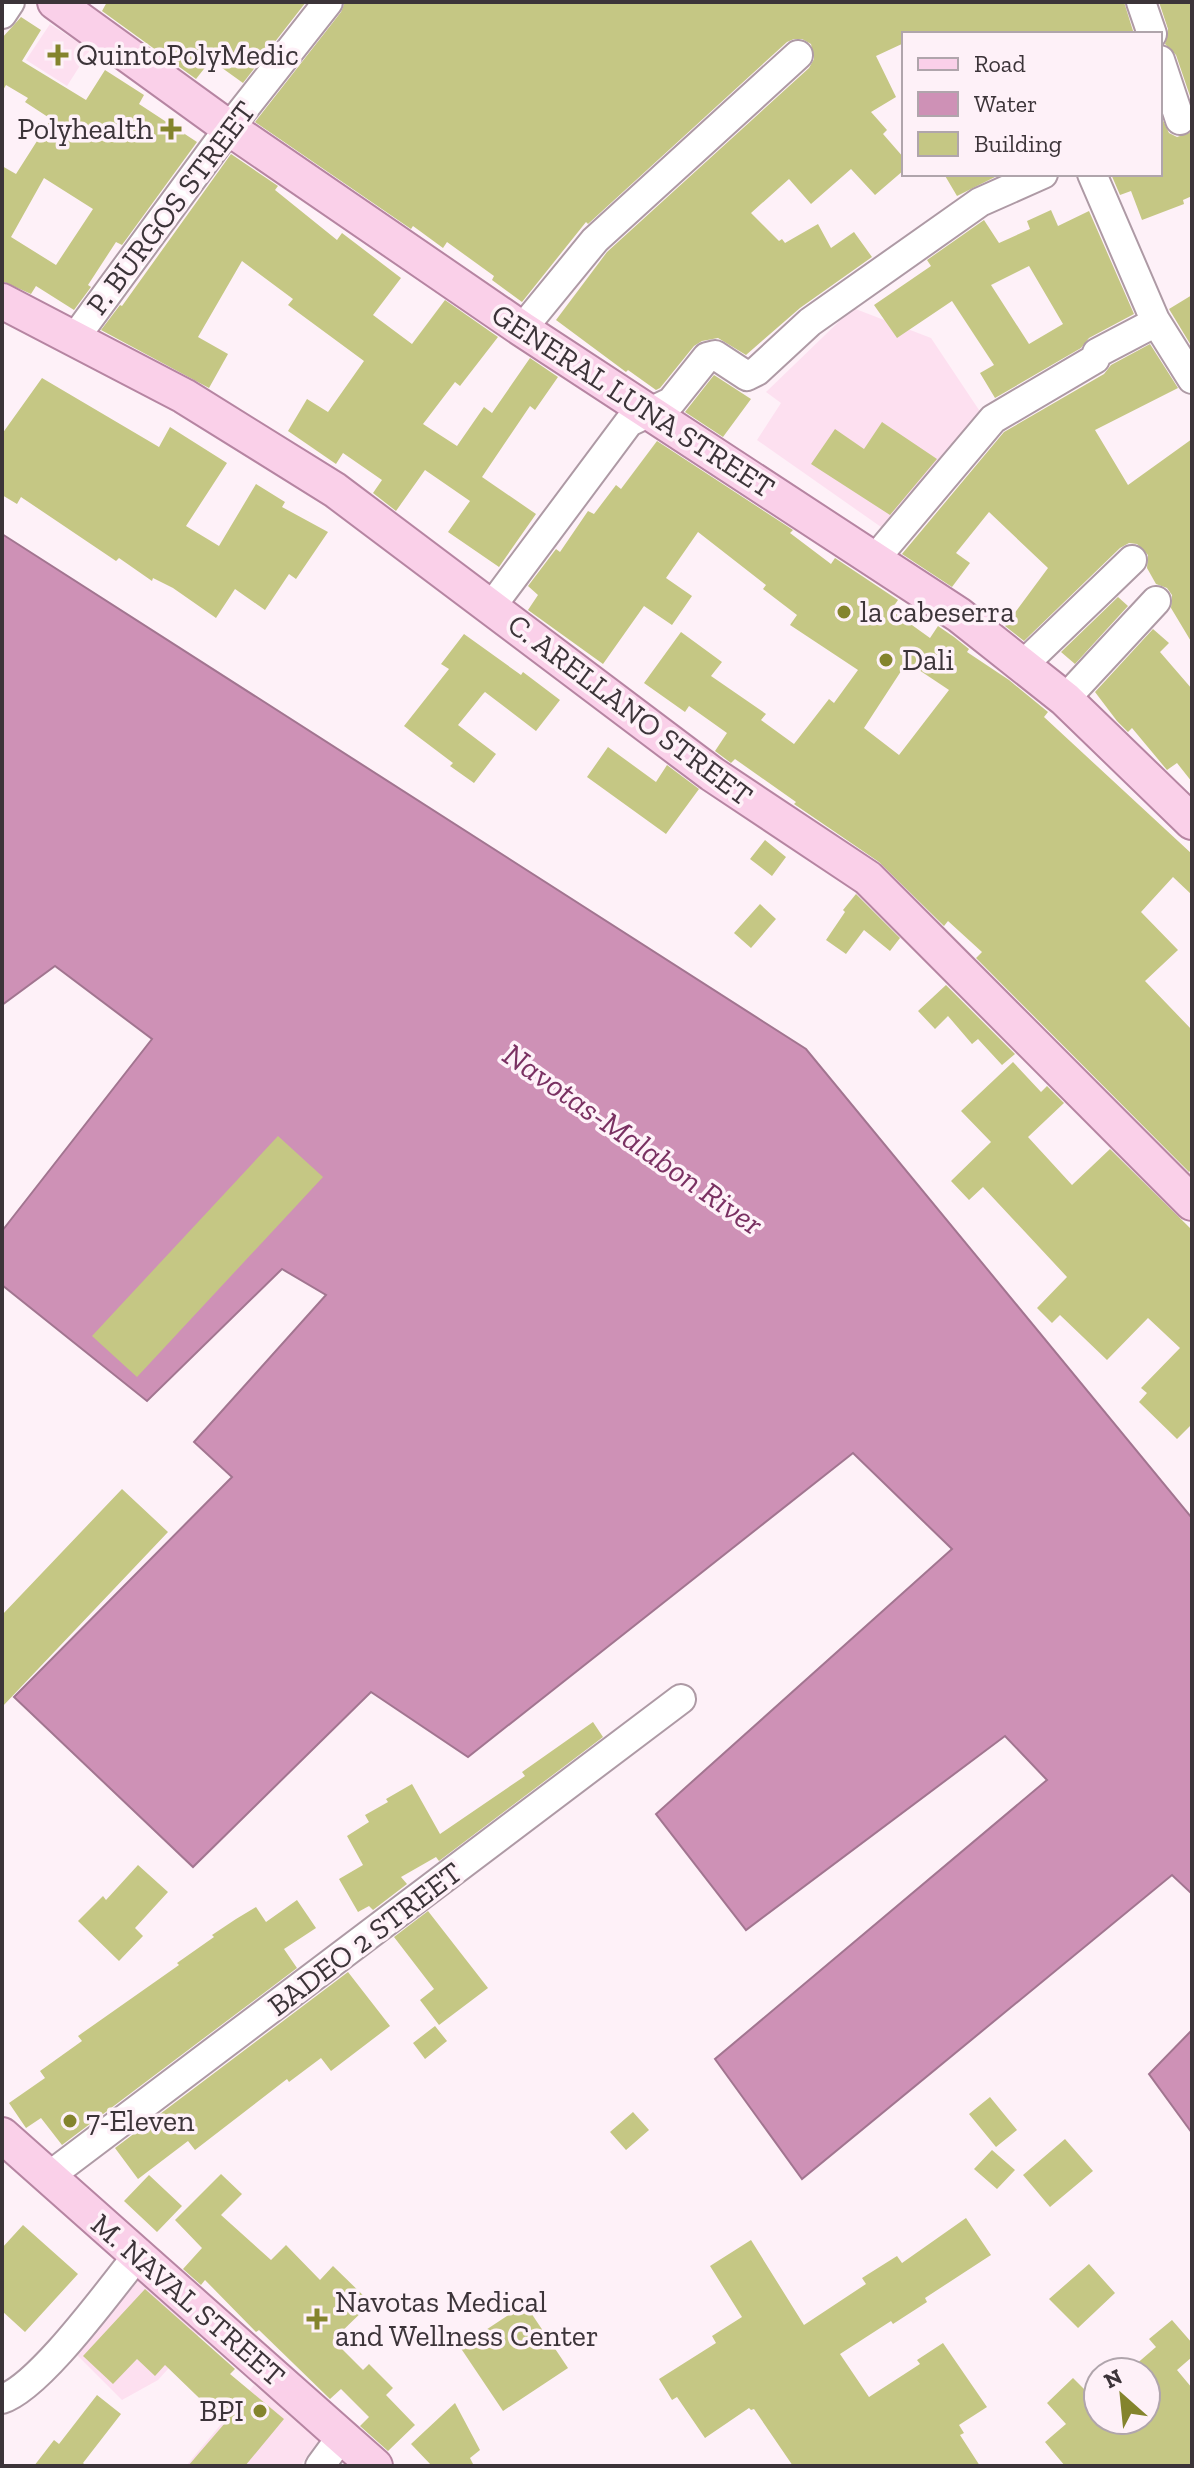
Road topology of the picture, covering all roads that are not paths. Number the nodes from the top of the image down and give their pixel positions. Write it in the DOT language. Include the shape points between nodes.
graph roads {
  1 [pos="10,2"];
  2 [pos="55,2"];
  3 [pos="328,2"];
  4 [pos="1141,2"];
  5 [pos="2,14"];
  6 [pos="1151,32"];
  7 [pos="798,55"];
  8 [pos="1162,67"];
  9 [pos="1177,121"];
  10 [pos="229,128"];
  11 [pos="1038,176"];
  12 [pos="1093,176"];
  13 [pos="2,301"];
  14 [pos="1156,322"];
  15 [pos="522,329"];
  16 [pos="74,339"];
  17 [pos="1192,379"];
  18 [pos="649,412"];
  19 [pos="874,560"];
  20 [pos="1132,560"];
  21 [pos="1156,601"];
  22 [pos="491,607"];
  23 [pos="1022,666"];
  24 [pos="1065,699"];
  25 [pos="1192,822"];
  26 [pos="1190,1198"];
  27 [pos="681,1699"];
  28 [pos="2,2135"];
  29 [pos="48,2177"];
  30 [pos="138,2255"];
  31 [pos="2,2399"];
  32 [pos="342,2436"];
  33 [pos="320,2466"];
  34 [pos="375,2466"];
  1 -- 5 [label="street"];
  2 -- 10 [label="main road, GENERAL LUNA STREET"];
  3 -- 10 [label="street, P. BURGOS STREET"];
  4 -- 6 [label="street"];
  7 -- 15 [label="street" via="595,240"];
  8 -- 9 [label="street"];
  10 -- 15 [label="main road, GENERAL LUNA STREET"];
  10 -- 16 [label="street, P. BURGOS STREET"];
  11 -- 18 [label="street" via="980,202 810,322 757,371 747,376 710,354 671,402"];
  12 -- 14 [label="street"];
  13 -- 16 [label="main road, C. ARELLANO STREET"];
  14 -- 17 [label="street"];
  14 -- 19 [label="street" via="993,419"];
  15 -- 18 [label="main road, GENERAL LUNA STREET"];
  16 -- 22 [label="main road, C. ARELLANO STREET" via="184,396 335,490"];
  18 -- 19 [label="main road, GENERAL LUNA STREET"];
  18 -- 22 [label="street" via="629,422"];
  19 -- 23 [label="main road, GENERAL LUNA STREET" via="959,615"];
  20 -- 23 [label="street"];
  21 -- 24 [label="street"];
  22 -- 26 [label="main road, C. ARELLANO STREET" via="712,774 868,878"];
  23 -- 24 [label="main road, GENERAL LUNA STREET"];
  24 -- 25 [label="main road, GENERAL LUNA STREET"];
  27 -- 29 [label="street, BADEO 2 STREET"];
  28 -- 29 [label="main road, M. NAVAL STREET"];
  29 -- 30 [label="main road, M. NAVAL STREET"];
  30 -- 31 [label="street" via="43,2370 25,2388"];
  30 -- 32 [label="main road, M. NAVAL STREET"];
  32 -- 33 [label="street"];
  32 -- 34 [label="main road, M. NAVAL STREET"];
}
